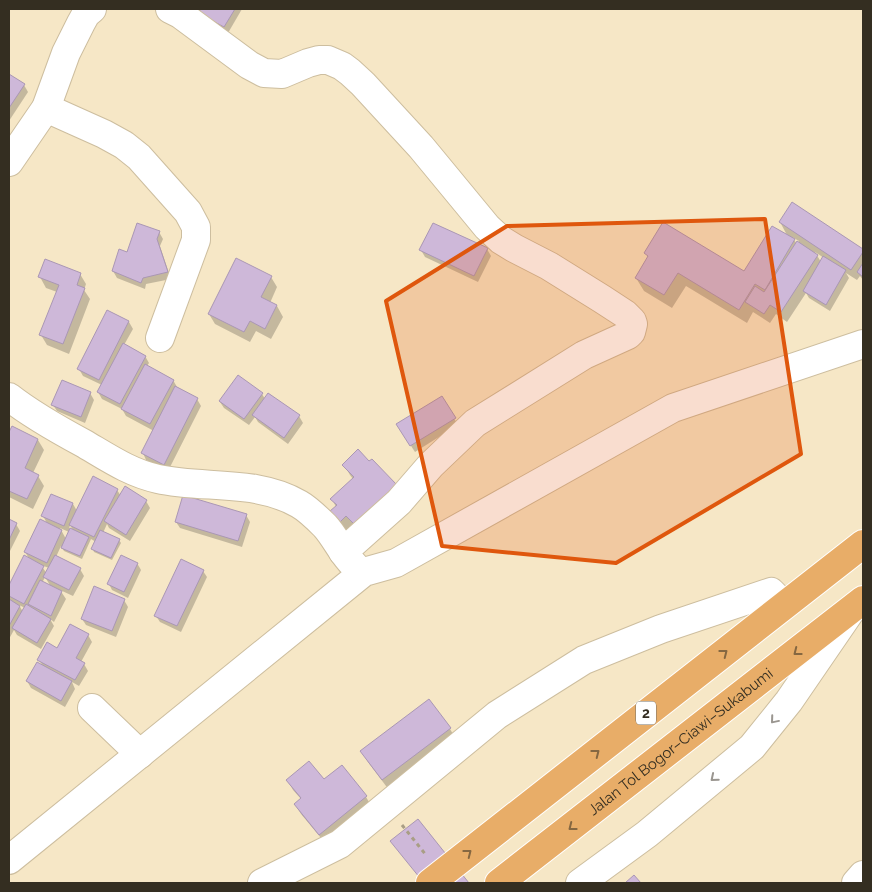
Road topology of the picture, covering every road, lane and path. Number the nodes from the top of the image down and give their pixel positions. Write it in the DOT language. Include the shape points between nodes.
graph roads {
  1 [pos="92,9"];
  2 [pos="170,9"];
  3 [pos="46,108"];
  4 [pos="9,162"];
  5 [pos="160,338"];
  6 [pos="863,344"];
  7 [pos="9,397"];
  8 [pos="863,544"];
  9 [pos="343,552"];
  10 [pos="364,572"];
  11 [pos="858,605"];
  12 [pos="784,606"];
  13 [pos="92,708"];
  14 [pos="140,754"];
  15 [pos="387,805"];
  16 [pos="9,860"];
  17 [pos="863,875"];
  18 [pos="435,879"];
  19 [pos="262,883"];
  20 [pos="499,883"];
  21 [pos="580,883"];
  22 [pos="856,883"];
  1 -- 3 [label="street" via="80,23"];
  2 -- 9 [label="street" via="264,73 282,74 319,60 342,66 363,84 494,234 602,299 625,314 633,324 628,335 584,355 475,423 431,465 399,502"];
  3 -- 4 [label="street"];
  3 -- 5 [label="street" via="124,145 139,157 188,212 196,226 196,240"];
  6 -- 10 [label="street" via="673,408 396,563"];
  7 -- 9 [label="street" via="58,430 142,474 168,481 257,490 292,500 325,527"];
  8 -- 12 [label="highway, 2"];
  9 -- 10 [label="street"];
  10 -- 14 [label="street"];
  11 -- 20 [label="highway, Jalan Tol Bogor–Ciawi–Sukabumi, one-way"];
  11 -- 21 [label="street, one-way" via="790,702 752,747"];
  12 -- 15 [label="street" via="771,592 584,660 497,715"];
  18 -- 12 [label="highway, 2, one-way"];
  13 -- 14 [label="street"];
  14 -- 16 [label="street"];
  15 -- 18 [label="path"];
  15 -- 19 [label="street" via="340,844"];
  17 -- 22 [label="street"];
}
